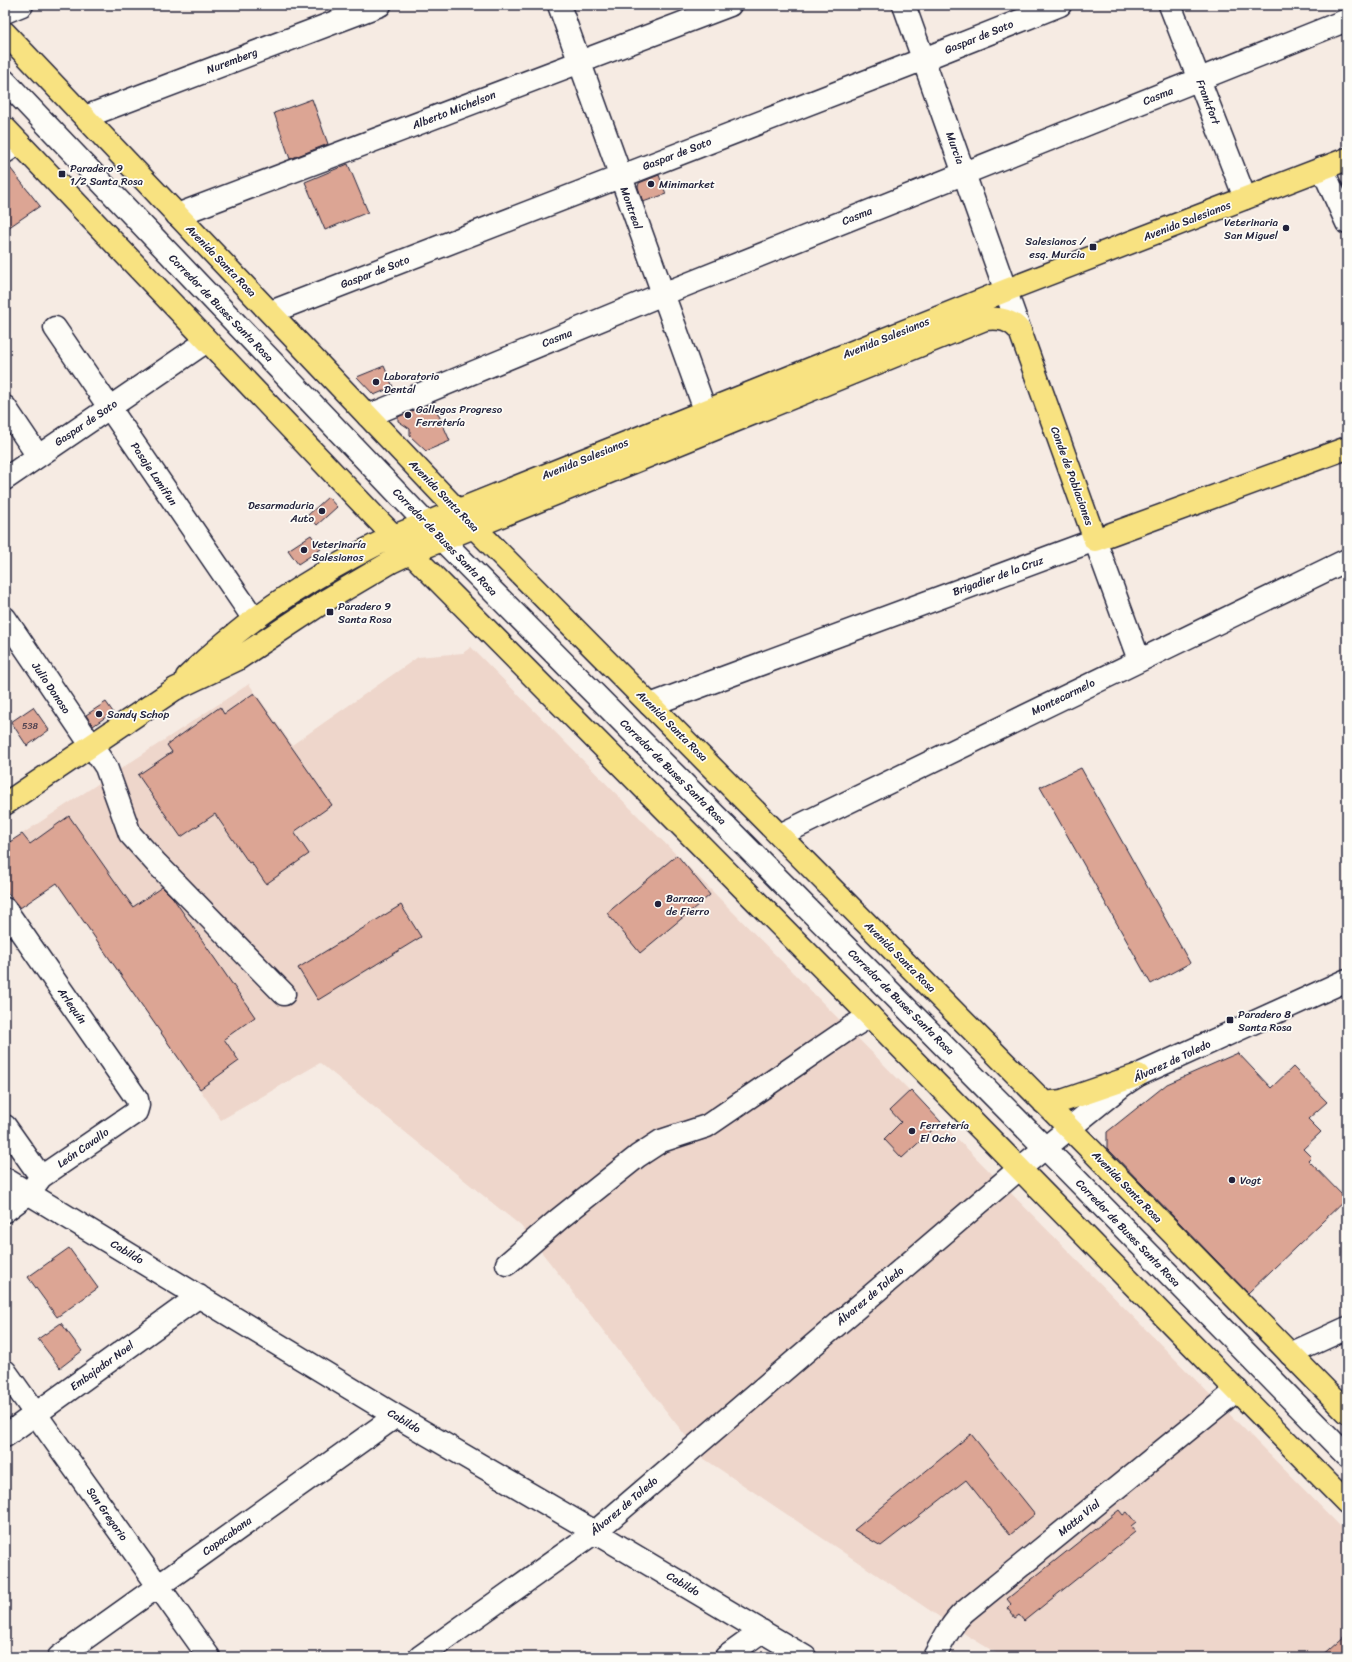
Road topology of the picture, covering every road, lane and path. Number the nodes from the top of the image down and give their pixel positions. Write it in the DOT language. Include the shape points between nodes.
graph roads {
  1 [pos="22,5"];
  2 [pos="380,5"];
  3 [pos="559,5"];
  4 [pos="730,5"];
  5 [pos="904,5"];
  6 [pos="1060,5"];
  7 [pos="1170,5"];
  8 [pos="5,12"];
  9 [pos="1347,20"];
  10 [pos="5,33"];
  11 [pos="924,59"];
  12 [pos="579,62"];
  13 [pos="1199,79"];
  14 [pos="5,81"];
  15 [pos="84,118"];
  16 [pos="10,141"];
  17 [pos="1347,159"];
  18 [pos="1322,168"];
  19 [pos="965,173"];
  20 [pos="620,176"];
  21 [pos="1245,198"];
  22 [pos="177,215"];
  23 [pos="1347,223"];
  24 [pos="1007,290"];
  25 [pos="663,294"];
  26 [pos="271,312"];
  27 [pos="55,328"];
  28 [pos="1020,331"];
  29 [pos="208,341"];
  30 [pos="5,408"];
  31 [pos="109,408"];
  32 [pos="704,410"];
  33 [pos="368,416"];
  34 [pos="1347,448"];
  35 [pos="38,456"];
  36 [pos="5,479"];
  37 [pos="458,511"];
  38 [pos="426,523"];
  39 [pos="474,527"];
  40 [pos="394,536"];
  41 [pos="442,540"];
  42 [pos="1095,540"];
  43 [pos="410,553"];
  44 [pos="1347,560"];
  45 [pos="254,619"];
  46 [pos="7,627"];
  47 [pos="1139,660"];
  48 [pos="175,689"];
  49 [pos="650,705"];
  50 [pos="90,746"];
  51 [pos="5,804"];
  52 [pos="780,835"];
  53 [pos="5,909"];
  54 [pos="1347,980"];
  55 [pos="284,994"];
  56 [pos="870,1016"];
  57 [pos="1138,1075"];
  58 [pos="1044,1103"];
  59 [pos="138,1105"];
  60 [pos="5,1126"];
  61 [pos="1069,1128"];
  62 [pos="1045,1148"];
  63 [pos="1019,1169"];
  64 [pos="5,1179"];
  65 [pos="35,1185"];
  66 [pos="5,1211"];
  67 [pos="507,1264"];
  68 [pos="199,1296"];
  69 [pos="1347,1328"];
  70 [pos="1290,1354"];
  71 [pos="5,1370"];
  72 [pos="1237,1390"];
  73 [pos="1347,1412"];
  74 [pos="36,1414"];
  75 [pos="396,1416"];
  76 [pos="5,1436"];
  77 [pos="1347,1456"];
  78 [pos="1347,1503"];
  79 [pos="595,1532"];
  80 [pos="158,1586"];
  81 [pos="762,1631"];
  82 [pos="59,1657"];
  83 [pos="208,1657"];
  84 [pos="420,1657"];
  85 [pos="726,1657"];
  86 [pos="805,1657"];
  87 [pos="934,1657"];
  1 -- 8 [label="street"];
  2 -- 15 [label="street, Nuremberg"];
  3 -- 12 [label="street, Montreal"];
  4 -- 12 [label="street, Alberto Michelson"];
  5 -- 11 [label="street, Murcia"];
  6 -- 11 [label="street, Gaspar de Soto"];
  7 -- 13 [label="street, Frankfort"];
  9 -- 13 [label="street, Casma"];
  10 -- 15 [label="main road, Avenida Santa Rosa"];
  11 -- 19 [label="street, Murcia"];
  11 -- 20 [label="street, Gaspar de Soto"];
  12 -- 20 [label="street, Montreal"];
  12 -- 22 [label="street, Alberto Michelson"];
  13 -- 19 [label="street, Casma"];
  13 -- 21 [label="street, Frankfort"];
  14 -- 38 [label="street, Corredor de Buses Santa Rosa"];
  15 -- 22 [label="main road, Avenida Santa Rosa"];
  16 -- 29 [label="main road"];
  17 -- 18 [label="main road, Avenida Salesianos"];
  18 -- 21 [label="main road, Avenida Salesianos"];
  18 -- 23 [label="street"];
  19 -- 24 [label="street, Murcia"];
  19 -- 25 [label="street, Casma"];
  20 -- 25 [label="street, Montreal"];
  20 -- 26 [label="street, Gaspar de Soto"];
  21 -- 24 [label="main road, Avenida Salesianos"];
  22 -- 26 [label="main road, Avenida Santa Rosa"];
  24 -- 28 [label="street, Conde de Poblaciones"];
  24 -- 32 [label="main road, Avenida Salesianos"];
  25 -- 32 [label="street, Montreal"];
  25 -- 33 [label="street, Casma"];
  26 -- 33 [label="main road, Avenida Santa Rosa"];
  27 -- 31 [label="street, Pasaje Lamifun"];
  28 -- 39 [label="main road, Avenida Salesianos" via="1007,320 985,319"];
  28 -- 42 [label="main road, Conde de Poblaciones"];
  29 -- 31 [label="street, Gaspar de Soto"];
  29 -- 40 [label="main road"];
  30 -- 35 [label="street"];
  31 -- 35 [label="street, Gaspar de Soto"];
  31 -- 45 [label="street, Pasaje Lamifun"];
  32 -- 37 [label="main road, Avenida Salesianos"];
  33 -- 37 [label="main road, Avenida Santa Rosa"];
  34 -- 42 [label="main road, Brigadier de la Cruz"];
  35 -- 36 [label="street, Gaspar de Soto"];
  37 -- 38 [label="main road, Avenida Salesianos"];
  37 -- 39 [label="main road, Avenida Santa Rosa"];
  38 -- 40 [label="main road, Avenida Salesianos"];
  38 -- 41 [label="street, Corredor de Buses Santa Rosa"];
  39 -- 41 [label="main road, Avenida Salesianos"];
  39 -- 49 [label="main road, Avenida Santa Rosa"];
  40 -- 43 [label="main road"];
  40 -- 45 [label="main road, Avenida Salesianos" via="327,570"];
  41 -- 43 [label="main road, Avenida Salesianos"];
  41 -- 62 [label="street, Corredor de Buses Santa Rosa"];
  42 -- 47 [label="street, Conde de Poblaciones"];
  42 -- 49 [label="street, Brigadier de la Cruz"];
  43 -- 48 [label="main road, Avenida Salesianos" via="325,601 236,660"];
  43 -- 56 [label="main road"];
  44 -- 47 [label="street, Montecarmelo"];
  45 -- 48 [label="main road, Avenida Salesianos"];
  46 -- 50 [label="street, Julio Donoso"];
  47 -- 52 [label="street, Montecarmelo"];
  48 -- 50 [label="main road"];
  49 -- 52 [label="main road, Avenida Santa Rosa"];
  50 -- 51 [label="main road"];
  50 -- 55 [label="street, Julio Donoso" via="106,767 130,834"];
  52 -- 58 [label="main road, Avenida Santa Rosa"];
  53 -- 59 [label="street, Arlequín"];
  54 -- 57 [label="street, Álvarez de Toledo"];
  56 -- 63 [label="main road"];
  56 -- 67 [label="street" via="707,1126 661,1141 638,1156 558,1219"];
  57 -- 58 [label="main road" via="1062,1100"];
  57 -- 61 [label="street, Álvarez de Toledo"];
  58 -- 61 [label="main road, Avenida Santa Rosa"];
  59 -- 65 [label="street, León Cavallo" via="136,1112"];
  60 -- 65 [label="street"];
  61 -- 62 [label="street, Álvarez de Toledo"];
  61 -- 70 [label="main road, Avenida Santa Rosa"];
  62 -- 63 [label="street, Álvarez de Toledo"];
  62 -- 77 [label="street, Corredor de Buses Santa Rosa"];
  63 -- 72 [label="main road"];
  63 -- 79 [label="street, Álvarez de Toledo"];
  64 -- 65 [label="street, Cabildo"];
  65 -- 66 [label="street, León Cavallo"];
  65 -- 68 [label="street, Cabildo"];
  68 -- 74 [label="street, Embajador Noel"];
  68 -- 75 [label="street, Cabildo"];
  69 -- 70 [label="street"];
  70 -- 73 [label="main road, Avenida Santa Rosa"];
  71 -- 74 [label="street, San Gregorio"];
  72 -- 78 [label="main road"];
  72 -- 87 [label="street, Matta Vial" via="964,1612 954,1621"];
  74 -- 76 [label="street, Embajador Noel"];
  74 -- 80 [label="street, San Gregorio"];
  75 -- 79 [label="street, Cabildo"];
  75 -- 80 [label="street, Copacabana"];
  79 -- 81 [label="street, Cabildo"];
  79 -- 84 [label="street, Álvarez de Toledo"];
  80 -- 82 [label="street, Copacabana"];
  80 -- 83 [label="street, San Gregorio"];
  81 -- 85 [label="street"];
  81 -- 86 [label="street, Cabildo"];
}
